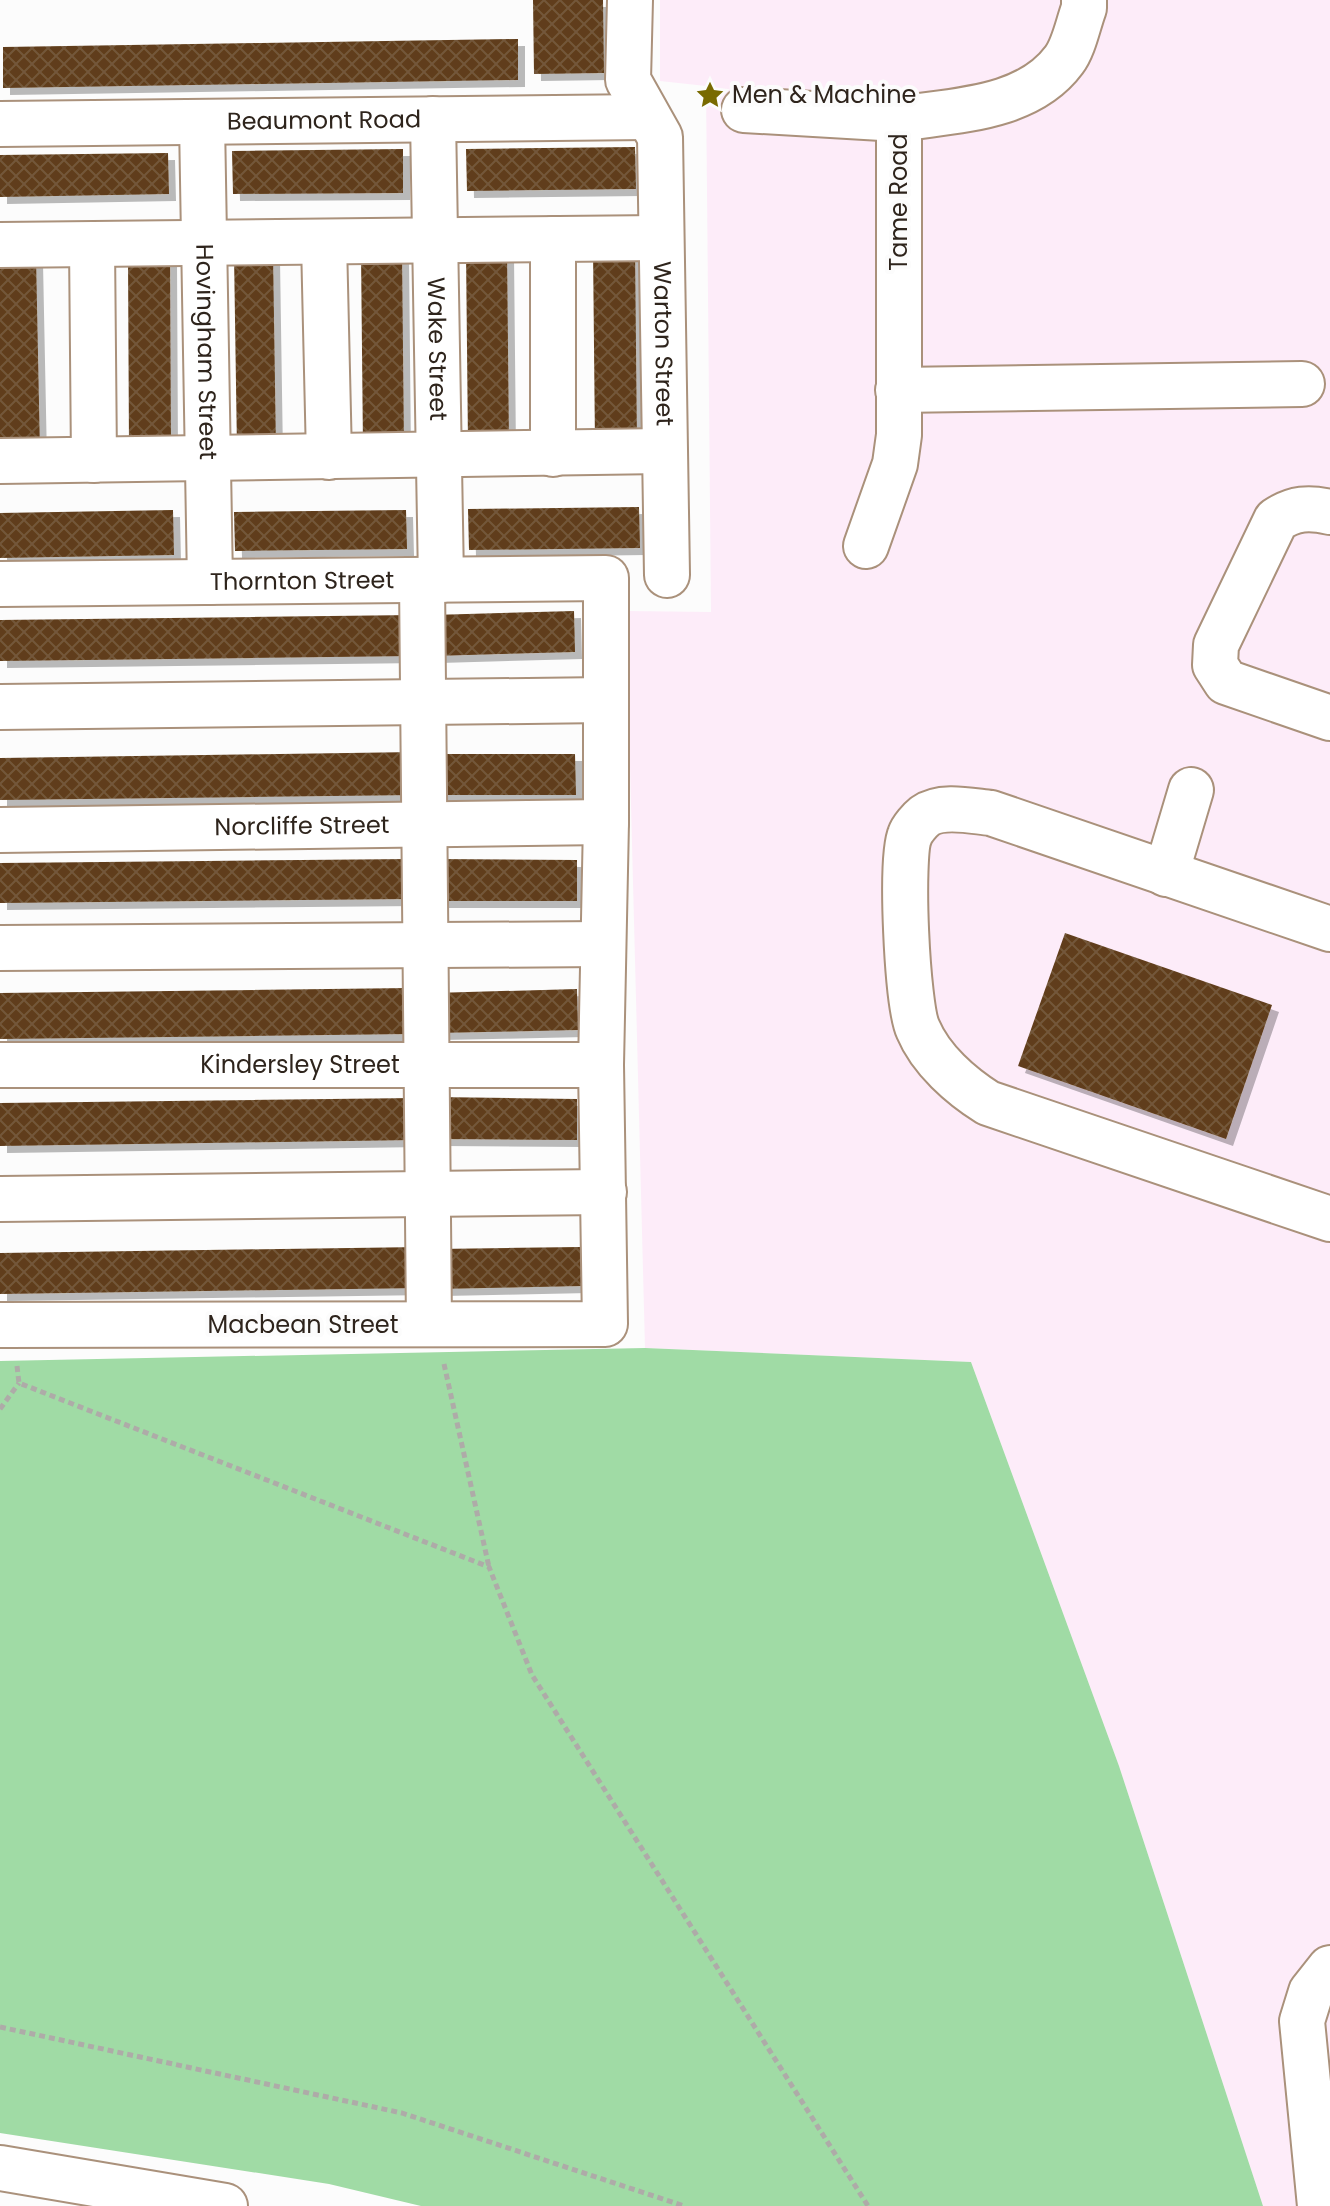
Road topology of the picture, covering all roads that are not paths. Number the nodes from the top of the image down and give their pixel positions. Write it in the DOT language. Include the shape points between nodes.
graph roads {
  1 [pos="630,0"];
  2 [pos="1084,0"];
  3 [pos="744,110"];
  4 [pos="647,117"];
  5 [pos="433,119"];
  6 [pos="899,119"];
  7 [pos="202,122"];
  8 [pos="0,124"];
  9 [pos="660,238"];
  10 [pos="553,239"];
  11 [pos="435,241"];
  12 [pos="324,242"];
  13 [pos="204,244"];
  14 [pos="0,245"];
  15 [pos="92,245"];
  16 [pos="1302,384"];
  17 [pos="898,390"];
  18 [pos="663,451"];
  19 [pos="553,454"];
  20 [pos="439,456"];
  21 [pos="208,457"];
  22 [pos="329,457"];
  23 [pos="94,460"];
  24 [pos="0,461"];
  25 [pos="1330,512"];
  26 [pos="866,546"];
  27 [pos="667,575"];
  28 [pos="432,580"];
  29 [pos="210,582"];
  30 [pos="0,584"];
  31 [pos="606,700"];
  32 [pos="423,702"];
  33 [pos="0,707"];
  34 [pos="1330,718"];
  35 [pos="1191,790"];
  36 [pos="606,822"];
  37 [pos="423,824"];
  38 [pos="0,830"];
  39 [pos="1166,874"];
  40 [pos="1330,929"];
  41 [pos="603,944"];
  42 [pos="425,945"];
  43 [pos="0,948"];
  44 [pos="0,1065"];
  45 [pos="427,1065"];
  46 [pos="601,1065"];
  47 [pos="604,1192"];
  48 [pos="427,1194"];
  49 [pos="0,1199"];
  50 [pos="1330,1219"];
  51 [pos="432,1324"];
  52 [pos="5,1326"];
  53 [pos="1330,1968"];
  54 [pos="0,2168"];
  55 [pos="225,2206"];
  56 [pos="1320,2206"];
  1 -- 4 [label="street, Warton Street" via="628,80"];
  2 -- 6 [label="street, Tame Road" via="1065,59 1035,89 987,106"];
  3 -- 6 [label="street"];
  4 -- 5 [label="street, Beaumont Road"];
  4 -- 9 [label="street, Warton Street" via="660,137"];
  5 -- 7 [label="street, Beaumont Road"];
  5 -- 11 [label="street, Wake Street"];
  6 -- 17 [label="street, Tame Road"];
  7 -- 8 [label="street, Beaumont Road"];
  7 -- 13 [label="street, Hovingham Street"];
  9 -- 10 [label="street"];
  9 -- 18 [label="street, Warton Street"];
  10 -- 11 [label="street"];
  10 -- 19 [label="street"];
  11 -- 12 [label="street"];
  11 -- 20 [label="street, Wake Street"];
  12 -- 13 [label="street"];
  12 -- 22 [label="street"];
  13 -- 15 [label="street"];
  13 -- 21 [label="street, Hovingham Street"];
  14 -- 15 [label="street"];
  15 -- 23 [label="street"];
  16 -- 17 [label="street"];
  17 -- 26 [label="street, Tame Road" via="895,464"];
  18 -- 19 [label="street"];
  18 -- 27 [label="street, Warton Street"];
  19 -- 20 [label="street"];
  20 -- 22 [label="street"];
  20 -- 28 [label="street, Wake Street"];
  21 -- 22 [label="street"];
  21 -- 23 [label="street"];
  21 -- 29 [label="street, Hovingham Street"];
  23 -- 24 [label="street"];
  25 -- 34 [label="street" via="1291,510 1276,520 1216,645 1215,665 1226,682"];
  28 -- 29 [label="street, Thornton Street"];
  28 -- 31 [label="street, Thornton Street" via="606,578"];
  28 -- 32 [label="street, Wake Street"];
  29 -- 30 [label="street, Thornton Street"];
  31 -- 32 [label="street"];
  31 -- 36 [label="street"];
  32 -- 33 [label="street"];
  32 -- 37 [label="street, Wake Street"];
  35 -- 39 [label="street"];
  36 -- 37 [label="street, Norcliffe Street"];
  36 -- 41 [label="street"];
  37 -- 38 [label="street, Norcliffe Street"];
  37 -- 42 [label="street, Wake Street"];
  39 -- 40 [label="street"];
  39 -- 50 [label="street" via="991,813 952,809 928,814 909,835 905,860 909,983 917,1029 961,1086 988,1103"];
  41 -- 42 [label="street"];
  41 -- 46 [label="street"];
  42 -- 43 [label="street"];
  42 -- 45 [label="street, Wake Street"];
  44 -- 45 [label="street, Kindersley Street"];
  45 -- 46 [label="street, Kindersley Street"];
  45 -- 48 [label="street, Wake Street"];
  46 -- 47 [label="street"];
  47 -- 48 [label="street"];
  47 -- 51 [label="street, Macbean Street" via="605,1324"];
  48 -- 49 [label="street"];
  48 -- 51 [label="street, Wake Street"];
  51 -- 52 [label="street, Macbean Street"];
  53 -- 56 [label="street" via="1311,1992 1302,2021"];
  54 -- 55 [label="street"];
}
